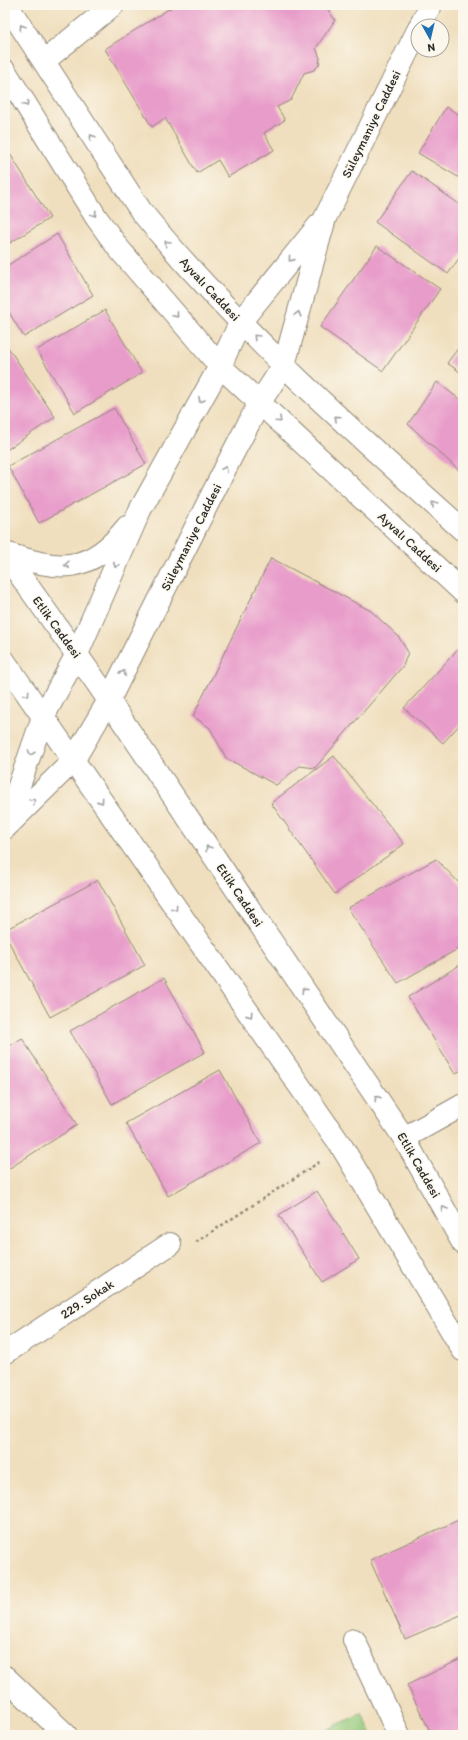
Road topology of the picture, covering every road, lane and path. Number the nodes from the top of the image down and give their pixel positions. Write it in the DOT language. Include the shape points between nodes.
graph roads {
  1 [pos="7,5"];
  2 [pos="113,5"];
  3 [pos="430,5"];
  4 [pos="424,18"];
  5 [pos="410,46"];
  6 [pos="44,61"];
  7 [pos="5,71"];
  8 [pos="325,218"];
  9 [pos="241,321"];
  10 [pos="284,365"];
  11 [pos="220,366"];
  12 [pos="260,402"];
  13 [pos="140,510"];
  14 [pos="463,530"];
  15 [pos="5,554"];
  16 [pos="463,592"];
  17 [pos="77,654"];
  18 [pos="5,662"];
  19 [pos="109,700"];
  20 [pos="43,717"];
  21 [pos="73,761"];
  22 [pos="5,828"];
  23 [pos="463,1105"];
  24 [pos="404,1138"];
  25 [pos="342,1147"];
  26 [pos="463,1243"];
  27 [pos="170,1244"];
  28 [pos="463,1350"];
  29 [pos="5,1353"];
  30 [pos="354,1640"];
  31 [pos="5,1677"];
  32 [pos="66,1735"];
  33 [pos="400,1735"];
  6 -- 1 [label="main road, Ayvalı Caddesi, one-way"];
  2 -- 6 [label="main road"];
  3 -- 4 [label="main road"];
  5 -- 8 [label="main road, Süleymaniye Caddesi"];
  9 -- 6 [label="main road, Ayvalı Caddesi, one-way" via="163,239 141,211"];
  7 -- 11 [label="main road, Ayvalı Caddesi, one-way" via="96,217 119,249"];
  8 -- 9 [label="main road, Süleymaniye Caddesi, one-way"];
  10 -- 8 [label="main road, Süleymaniye Caddesi, one-way"];
  10 -- 9 [label="main road, Ayvalı Caddesi, one-way"];
  9 -- 11 [label="main road, Süleymaniye Caddesi"];
  10 -- 12 [label="main road, Süleymaniye Caddesi"];
  14 -- 10 [label="main road, Ayvalı Caddesi, one-way" via="333,414"];
  11 -- 12 [label="main road, Ayvalı Caddesi"];
  11 -- 13 [label="main road, Süleymaniye Caddesi, one-way"];
  12 -- 16 [label="main road, Ayvalı Caddesi, one-way"];
  19 -- 12 [label="main road, Süleymaniye Caddesi, one-way"];
  13 -- 15 [label="main road, Süleymaniye Caddesi, one-way" via="120,536 99,555 82,564 58,566"];
  13 -- 17 [label="main road, Süleymaniye Caddesi, one-way"];
  15 -- 17 [label="main road, Etlik Caddesi"];
  17 -- 19 [label="main road, Etlik Caddesi"];
  17 -- 20 [label="main road, Süleymaniye Caddesi"];
  18 -- 20 [label="main road, one-way"];
  19 -- 21 [label="main road, Süleymaniye Caddesi"];
  24 -- 19 [label="main road, Etlik Caddesi, one-way"];
  20 -- 21 [label="main road"];
  20 -- 22 [label="main road, Süleymaniye Caddesi, one-way"];
  22 -- 21 [label="main road, Süleymaniye Caddesi, one-way"];
  21 -- 25 [label="main road, one-way"];
  23 -- 24 [label="main road"];
  26 -- 24 [label="main road, Etlik Caddesi, one-way"];
  25 -- 27 [label="path" via="192,1244"];
  25 -- 28 [label="main road"];
  27 -- 29 [label="main road, 229. Sokak"];
  30 -- 33 [label="main road"];
  31 -- 32 [label="main road"];
}
